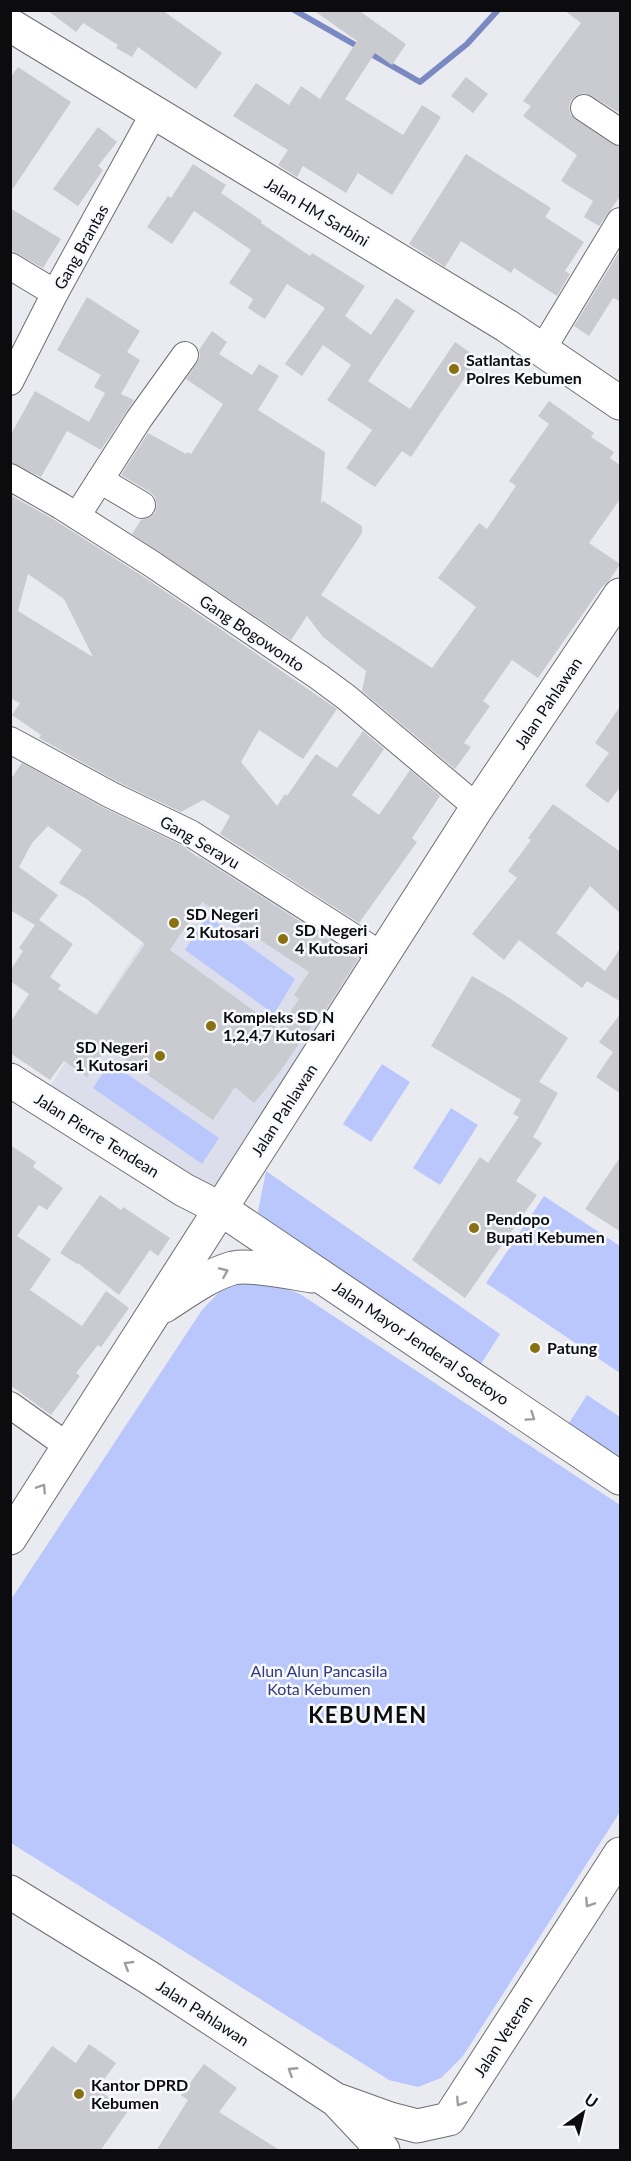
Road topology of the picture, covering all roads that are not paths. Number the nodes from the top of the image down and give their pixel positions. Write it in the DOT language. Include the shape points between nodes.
graph roads {
  1 [pos="10,25"];
  2 [pos="584,108"];
  3 [pos="154,113"];
  4 [pos="621,132"];
  5 [pos="621,221"];
  6 [pos="10,266"];
  7 [pos="55,293"];
  8 [pos="542,350"];
  9 [pos="185,355"];
  10 [pos="10,382"];
  11 [pos="621,403"];
  12 [pos="10,477"];
  13 [pos="100,480"];
  14 [pos="142,505"];
  15 [pos="77,516"];
  16 [pos="621,595"];
  17 [pos="10,740"];
  18 [pos="475,812"];
  19 [pos="383,956"];
  20 [pos="10,1080"];
  21 [pos="248,1167"];
  22 [pos="184,1190"];
  23 [pos="221,1209"];
  24 [pos="254,1232"];
  25 [pos="196,1247"];
  26 [pos="323,1278"];
  27 [pos="155,1312"];
  28 [pos="10,1405"];
  29 [pos="69,1447"];
  30 [pos="621,1478"];
  31 [pos="10,1538"];
  32 [pos="621,1854"];
  33 [pos="10,1892"];
  34 [pos="336,2100"];
  35 [pos="383,2151"];
  1 -- 3 [label="main road, Jalan HM Sarbini"];
  2 -- 4 [label="street"];
  3 -- 7 [label="street, Gang Brantas"];
  3 -- 8 [label="main road, Jalan HM Sarbini"];
  5 -- 8 [label="street"];
  6 -- 7 [label="street"];
  7 -- 10 [label="street, Gang Brantas"];
  8 -- 11 [label="main road, Jalan HM Sarbini"];
  9 -- 13 [label="street"];
  12 -- 15 [label="street, Gang Bogowonto"];
  13 -- 14 [label="street"];
  13 -- 15 [label="street"];
  15 -- 18 [label="street, Gang Bogowonto" via="346,697 472,803"];
  16 -- 18 [label="main road, Jalan Pahlawan"];
  17 -- 19 [label="street, Gang Serayu" via="190,833"];
  18 -- 19 [label="main road, Jalan Pahlawan"];
  19 -- 21 [label="main road, Jalan Pahlawan"];
  20 -- 22 [label="main road, Jalan Pierre Tendean"];
  21 -- 23 [label="main road, Jalan Pahlawan"];
  21 -- 24 [label="main road"];
  22 -- 23 [label="main road, Jalan Pierre Tendean"];
  22 -- 25 [label="main road"];
  23 -- 24 [label="main road, Jalan Mayor Jenderal Soetoyo"];
  23 -- 25 [label="main road, Jalan Pahlawan"];
  24 -- 26 [label="main road, Jalan Mayor Jenderal Soetoyo"];
  25 -- 27 [label="main road, Jalan Pahlawan"];
  27 -- 26 [label="main road, one-way" via="205,1280 235,1268 273,1269"];
  26 -- 30 [label="main road, Jalan Mayor Jenderal Soetoyo, one-way"];
  27 -- 29 [label="main road, Jalan Pahlawan"];
  28 -- 29 [label="street"];
  31 -- 29 [label="main road, Jalan Pahlawan, one-way"];
  32 -- 34 [label="main road, Jalan Veteran, one-way" via="449,2119 417,2126"];
  34 -- 33 [label="main road, Jalan Pahlawan, one-way"];
  34 -- 35 [label="main road, Jalan Pahlawan"];
}
